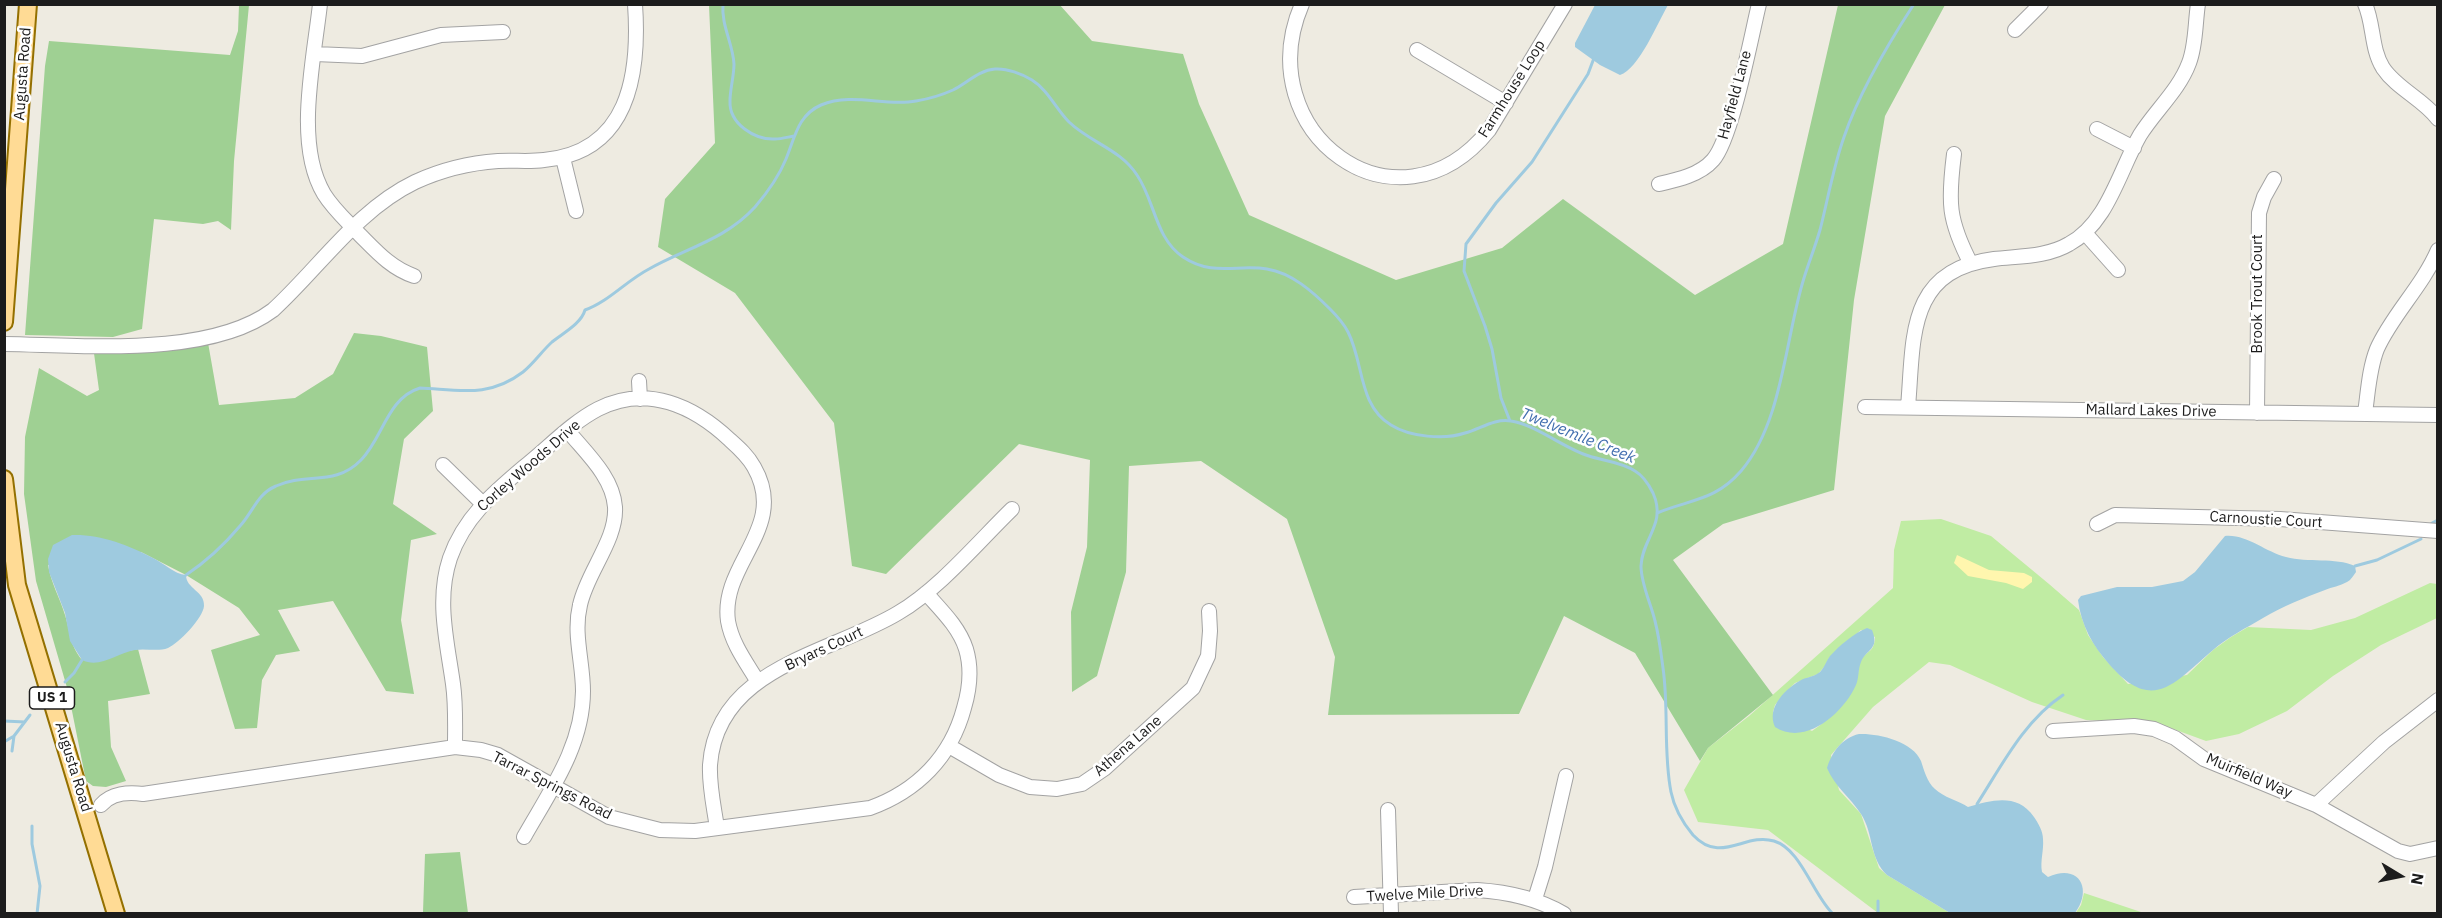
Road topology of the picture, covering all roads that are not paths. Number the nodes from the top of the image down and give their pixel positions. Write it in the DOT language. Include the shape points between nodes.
graph roads {
  1 [pos="28,4"];
  2 [pos="320,4"];
  3 [pos="635,4"];
  4 [pos="1302,4"];
  5 [pos="1564,4"];
  6 [pos="1759,4"];
  7 [pos="2041,4"];
  8 [pos="2198,4"];
  9 [pos="2365,4"];
  10 [pos="2015,30"];
  11 [pos="503,32"];
  12 [pos="1417,50"];
  13 [pos="315,54"];
  14 [pos="1506,103"];
  15 [pos="2438,119"];
  16 [pos="2097,129"];
  17 [pos="2134,148"];
  18 [pos="1954,154"];
  19 [pos="563,158"];
  20 [pos="2274,179"];
  21 [pos="1659,184"];
  22 [pos="576,211"];
  23 [pos="354,228"];
  24 [pos="2085,233"];
  25 [pos="2438,250"];
  26 [pos="1971,264"];
  27 [pos="2118,270"];
  28 [pos="414,276"];
  29 [pos="4,322"];
  30 [pos="4,344"];
  31 [pos="639,381"];
  32 [pos="640,399"];
  33 [pos="1865,407"];
  34 [pos="1908,407"];
  35 [pos="2257,413"];
  36 [pos="2365,413"];
  37 [pos="2438,415"];
  38 [pos="568,431"];
  39 [pos="443,465"];
  40 [pos="4,479"];
  41 [pos="483,504"];
  42 [pos="1012,509"];
  43 [pos="2097,524"];
  44 [pos="2438,531"];
  45 [pos="926,593"];
  46 [pos="1209,611"];
  47 [pos="758,682"];
  48 [pos="2438,700"];
  49 [pos="2053,731"];
  50 [pos="949,746"];
  51 [pos="455,747"];
  52 [pos="1566,776"];
  53 [pos="553,786"];
  54 [pos="2316,805"];
  55 [pos="93,806"];
  56 [pos="1388,810"];
  57 [pos="717,828"];
  58 [pos="524,837"];
  59 [pos="2438,848"];
  60 [pos="1390,894"];
  61 [pos="1354,897"];
  62 [pos="1535,899"];
  63 [pos="116,914"];
  64 [pos="1391,914"];
  65 [pos="1564,914"];
  1 -- 29 [label="main road, Augusta Road"];
  2 -- 13 [label="street"];
  3 -- 19 [label="street" via="631,87 623,109 594,144"];
  4 -- 14 [label="street, Farmhouse Loop" via="1291,37 1293,87 1314,134 1343,161 1390,177 1442,168 1476,146"];
  5 -- 14 [label="street, Farmhouse Loop"];
  6 -- 21 [label="street, Hayfield Lane" via="1729,124 1713,161 1689,177"];
  7 -- 10 [label="street"];
  8 -- 17 [label="street" via="2189,63"];
  9 -- 15 [label="street" via="2383,67"];
  11 -- 13 [label="street" via="441,35 362,56"];
  12 -- 14 [label="street"];
  13 -- 23 [label="street" via="307,126 311,161 323,192"];
  16 -- 17 [label="street"];
  17 -- 24 [label="street" via="2100,215"];
  18 -- 26 [label="street" via="1950,210"];
  19 -- 22 [label="street"];
  19 -- 23 [label="street" via="478,163 434,174 385,200"];
  20 -- 35 [label="street, Brook Trout Court" via="2259,213"];
  23 -- 28 [label="street" via="387,262"];
  23 -- 30 [label="street" via="273,310 234,330 161,344"];
  24 -- 26 [label="street" via="2054,251"];
  24 -- 27 [label="street"];
  25 -- 36 [label="street" via="2376,351"];
  26 -- 34 [label="street" via="1938,284 1921,306"];
  31 -- 32 [label="street"];
  32 -- 38 [label="street, Corley Woods Drive" via="600,408"];
  32 -- 47 [label="street, Corley Woods Drive" via="666,401 699,414 742,451 757,472 764,497 762,523 732,584 728,610 735,643"];
  33 -- 34 [label="street, Mallard Lakes Drive"];
  34 -- 35 [label="street, Mallard Lakes Drive"];
  35 -- 36 [label="street, Mallard Lakes Drive"];
  36 -- 37 [label="street, Mallard Lakes Drive"];
  38 -- 41 [label="street, Corley Woods Drive"];
  38 -- 53 [label="street" via="608,482 615,516 580,605 577,631 582,710 574,744"];
  39 -- 41 [label="street"];
  40 -- 55 [label="main road, Augusta Road / US 1" via="17,585"];
  41 -- 51 [label="street, Corley Woods Drive" via="458,540 443,590 455,702"];
  42 -- 45 [label="street, Bryars Court"];
  43 -- 44 [label="street, Carnoustie Court" via="2115,515 2280,519"];
  45 -- 47 [label="street, Bryars Court" via="882,622"];
  45 -- 50 [label="street, Tarrar Springs Road" via="958,632 970,667 968,695"];
  46 -- 50 [label="street, Athena Lane" via="1208,656 1193,688 1104,769 1082,784 1056,789 1030,787 999,775"];
  47 -- 57 [label="street, Bryars Court" via="729,709 712,749 711,784"];
  48 -- 54 [label="street" via="2384,742"];
  49 -- 54 [label="street, Muirfield Way" via="2134,726 2154,729 2175,738 2204,759"];
  50 -- 57 [label="street, Tarrar Springs Road" via="911,787 870,808"];
  51 -- 53 [label="street, Tarrar Springs Road" via="498,755"];
  51 -- 55 [label="street, Tarrar Springs Road" via="143,794 132,792"];
  52 -- 62 [label="street"];
  53 -- 57 [label="street, Tarrar Springs Road" via="609,817 643,827 677,831"];
  53 -- 58 [label="street"];
  54 -- 59 [label="street, Muirfield Way" via="2398,851 2410,854"];
  55 -- 63 [label="main road, Augusta Road / US 1"];
  56 -- 60 [label="street"];
  60 -- 61 [label="street, Twelve Mile Drive"];
  60 -- 62 [label="street, Twelve Mile Drive" via="1478,890"];
  60 -- 64 [label="street"];
  62 -- 65 [label="street, Twelve Mile Drive"];
}
